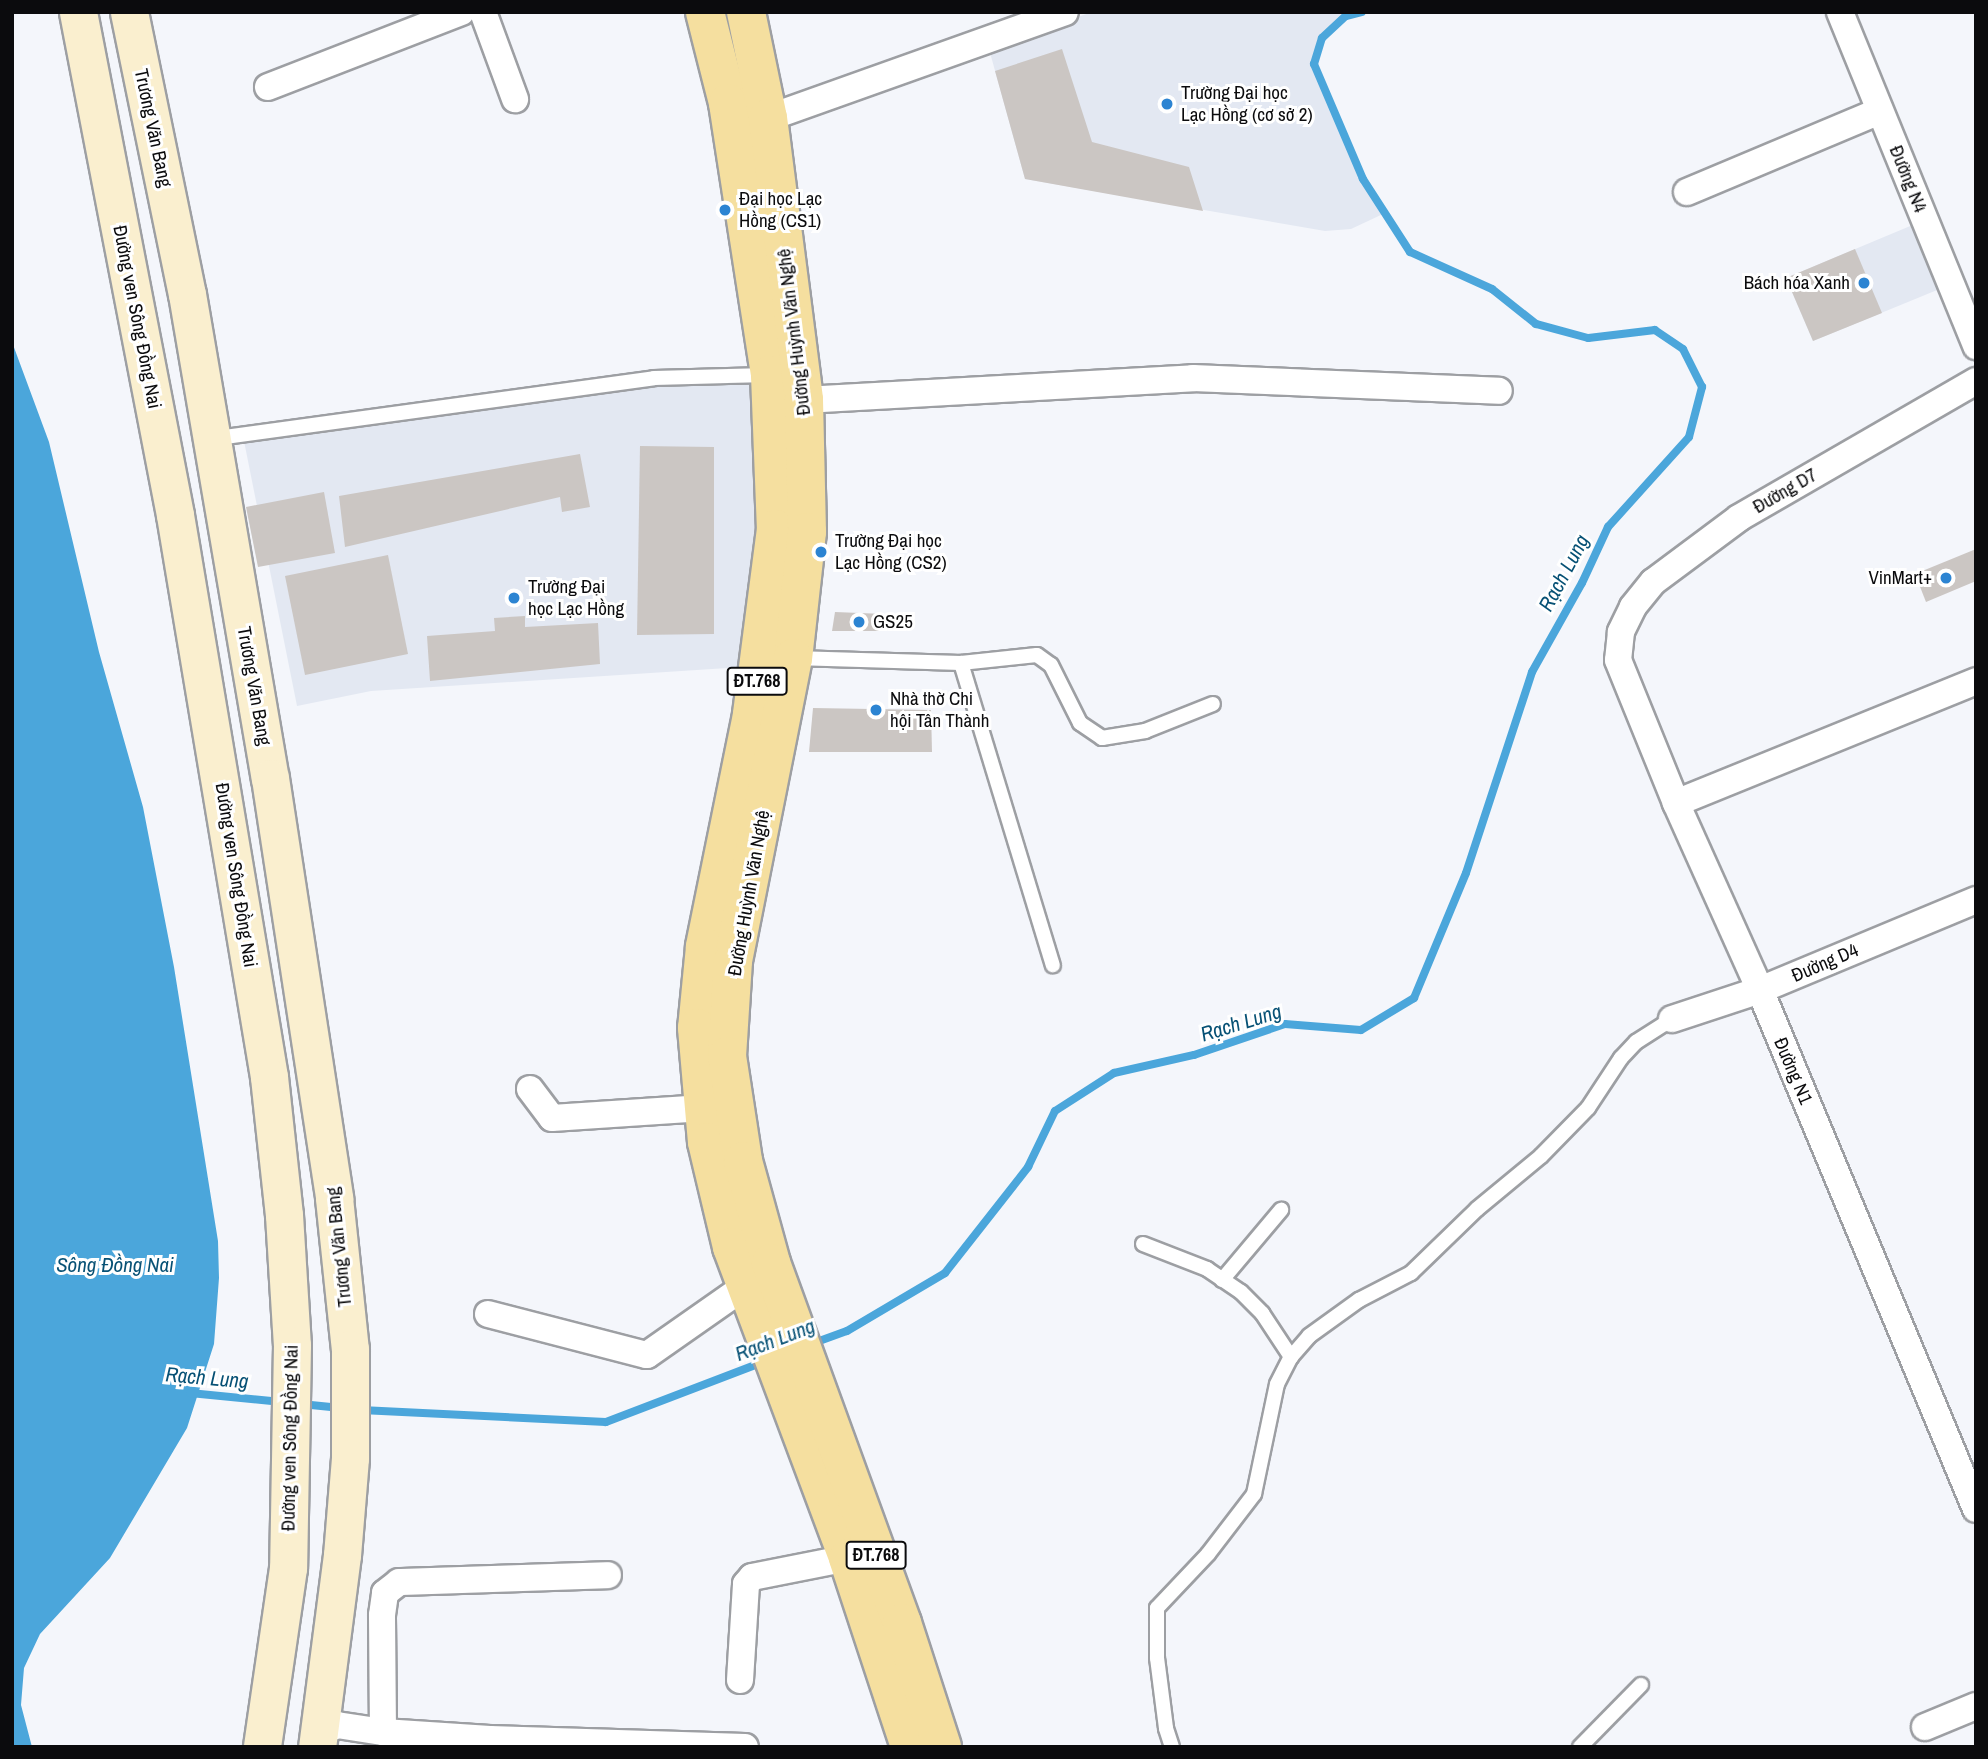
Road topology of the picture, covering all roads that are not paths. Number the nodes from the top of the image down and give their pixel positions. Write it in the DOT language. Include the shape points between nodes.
graph roads {
  1 [pos="78,12"];
  2 [pos="129,12"];
  3 [pos="461,12"];
  4 [pos="483,12"];
  5 [pos="705,12"];
  6 [pos="1065,12"];
  7 [pos="1840,12"];
  8 [pos="755,16"];
  9 [pos="268,87"];
  10 [pos="515,99"];
  11 [pos="1880,111"];
  12 [pos="768,118"];
  13 [pos="1687,192"];
  14 [pos="1976,346"];
  15 [pos="770,375"];
  16 [pos="1976,381"];
  17 [pos="1499,391"];
  18 [pos="804,400"];
  19 [pos="225,437"];
  20 [pos="792,531"];
  21 [pos="1621,632"];
  22 [pos="793,658"];
  23 [pos="961,663"];
  24 [pos="1976,681"];
  25 [pos="1213,704"];
  26 [pos="1676,803"];
  27 [pos="1973,909"];
  28 [pos="1053,965"];
  29 [pos="1760,990"];
  30 [pos="1672,1019"];
  31 [pos="530,1090"];
  32 [pos="704,1108"];
  33 [pos="1281,1210"];
  34 [pos="1143,1244"];
  35 [pos="1222,1280"];
  36 [pos="747,1285"];
  37 [pos="488,1314"];
  38 [pos="788,1353"];
  39 [pos="1291,1357"];
  40 [pos="1976,1509"];
  41 [pos="848,1558"];
  42 [pos="608,1575"];
  43 [pos="740,1680"];
  44 [pos="1642,1685"];
  45 [pos="1976,1706"];
  46 [pos="1924,1727"];
  47 [pos="383,1732"];
  48 [pos="324,1740"];
  49 [pos="570,1743"];
  50 [pos="262,1747"];
  51 [pos="745,1747"];
  52 [pos="910,1747"];
  53 [pos="942,1747"];
  54 [pos="1172,1747"];
  55 [pos="1580,1747"];
  1 -- 50 [label="main road, Đường ven Sông Đồng Nai" via="175,515 269,1077 284,1215 291,1362 288,1568"];
  2 -- 48 [label="main road, Trương Văn Bang" via="187,294 272,791 318,1082 350,1364 350,1458"];
  3 -- 9 [label="street"];
  4 -- 10 [label="street"];
  5 -- 15 [label="main road, Đường Huỳnh Văn Nghệ / ĐT.768" via="728,103"];
  6 -- 12 [label="street"];
  7 -- 11 [label="street, Đường N4"];
  8 -- 12 [label="main road, Đường Huỳnh Văn Nghệ / ĐT.768"];
  11 -- 13 [label="street"];
  11 -- 14 [label="street, Đường N4"];
  12 -- 18 [label="main road, Đường Huỳnh Văn Nghệ / ĐT.768"];
  15 -- 19 [label="lane" via="654,379"];
  15 -- 20 [label="main road, Đường Huỳnh Văn Nghệ / ĐT.768"];
  16 -- 21 [label="street, Đường D7" via="1739,518 1653,582"];
  17 -- 18 [label="street" via="1193,378"];
  18 -- 20 [label="main road, Đường Huỳnh Văn Nghệ / ĐT.768"];
  20 -- 22 [label="main road, Đường Huỳnh Văn Nghệ / ĐT.768"];
  20 -- 32 [label="main road, Đường Huỳnh Văn Nghệ / ĐT.768" via="705,947 697,1028"];
  21 -- 26 [label="street, Đường N1" via="1618,660"];
  22 -- 23 [label="lane"];
  22 -- 38 [label="main road, Đường Huỳnh Văn Nghệ / ĐT.768" via="733,961 727,1056 743,1161 771,1263"];
  23 -- 25 [label="lane" via="1037,655 1051,665 1080,723 1102,738 1145,731"];
  23 -- 28 [label="lane"];
  24 -- 26 [label="street"];
  26 -- 29 [label="street, Đường N1"];
  27 -- 29 [label="street, Đường D4"];
  29 -- 30 [label="street, Đường D4"];
  29 -- 40 [label="street, Đường N1"];
  30 -- 39 [label="lane" via="1636,1042 1620,1058 1588,1108 1418,1266 1309,1336"];
  31 -- 32 [label="street" via="552,1118"];
  32 -- 36 [label="main road, Đường Huỳnh Văn Nghệ / ĐT.768" via="707,1142 732,1247"];
  33 -- 35 [label="lane"];
  34 -- 35 [label="lane" via="1207,1269"];
  35 -- 39 [label="lane" via="1262,1312"];
  36 -- 37 [label="street" via="647,1355"];
  36 -- 38 [label="main road, Đường Huỳnh Văn Nghệ / ĐT.768"];
  38 -- 41 [label="main road, Đường Huỳnh Văn Nghệ / ĐT.768"];
  38 -- 53 [label="main road, Đường Huỳnh Văn Nghệ / ĐT.768" via="902,1623"];
  39 -- 54 [label="lane" via="1278,1384 1254,1494 1208,1554 1157,1608 1157,1658"];
  41 -- 43 [label="street" via="752,1577 746,1584"];
  41 -- 52 [label="main road, Đường Huỳnh Văn Nghệ / ĐT.768"];
  42 -- 47 [label="street" via="400,1582 385,1593 382,1615"];
  44 -- 55 [label="lane"];
  45 -- 46 [label="street"];
  47 -- 48 [label="street"];
  47 -- 49 [label="street"];
  49 -- 51 [label="street"];
}
